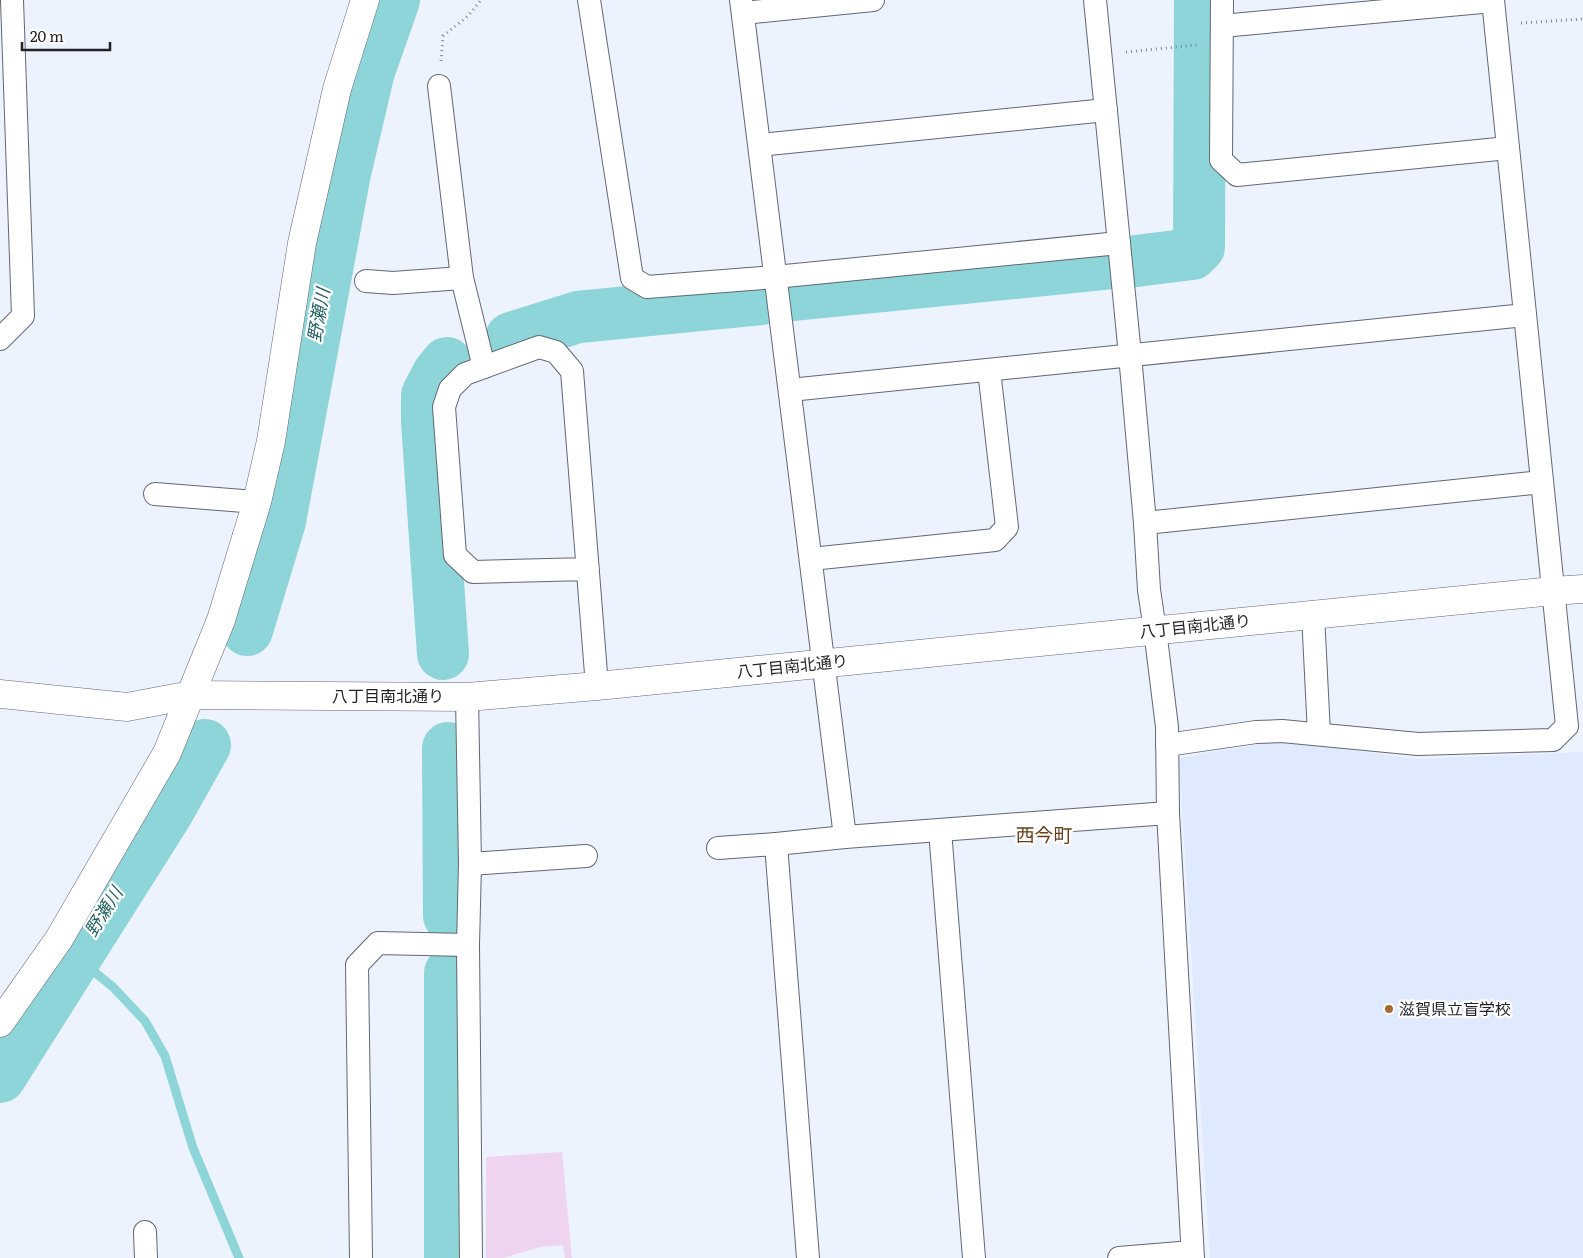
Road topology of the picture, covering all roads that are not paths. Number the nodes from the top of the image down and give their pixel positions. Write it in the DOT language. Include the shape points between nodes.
graph roads {
  1 [pos="12,0"];
  2 [pos="365,0"];
  3 [pos="590,0"];
  4 [pos="873,0"];
  5 [pos="1095,0"];
  6 [pos="1222,0"];
  7 [pos="1493,1"];
  8 [pos="742,7"];
  9 [pos="1222,26"];
  10 [pos="439,86"];
  11 [pos="1106,110"];
  12 [pos="760,145"];
  13 [pos="1508,148"];
  14 [pos="1119,244"];
  15 [pos="775,277"];
  16 [pos="462,278"];
  17 [pos="366,281"];
  18 [pos="1525,315"];
  19 [pos="0,339"];
  20 [pos="1130,355"];
  21 [pos="484,368"];
  22 [pos="989,370"];
  23 [pos="790,390"];
  24 [pos="1542,482"];
  25 [pos="155,494"];
  26 [pos="257,502"];
  27 [pos="1145,523"];
  28 [pos="811,559"];
  29 [pos="588,569"];
  30 [pos="1583,589"];
  31 [pos="1553,591"];
  32 [pos="1313,614"];
  33 [pos="1156,630"];
  34 [pos="822,662"];
  35 [pos="597,686"];
  36 [pos="0,694"];
  37 [pos="191,696"];
  38 [pos="467,697"];
  39 [pos="1319,734"];
  40 [pos="1167,745"];
  41 [pos="1168,813"];
  42 [pos="940,830"];
  43 [pos="845,837"];
  44 [pos="776,844"];
  45 [pos="718,848"];
  46 [pos="586,856"];
  47 [pos="470,864"];
  48 [pos="468,945"];
  49 [pos="0,1023"];
  50 [pos="145,1232"];
  51 [pos="1193,1255"];
  52 [pos="146,1258"];
  53 [pos="362,1258"];
  54 [pos="471,1258"];
  55 [pos="808,1258"];
  56 [pos="974,1258"];
  57 [pos="1119,1258"];
  1 -- 19 [label="street" via="23,316"];
  2 -- 26 [label="street" via="337,89 302,243 271,441"];
  3 -- 15 [label="street" via="632,278 647,287"];
  4 -- 8 [label="street"];
  5 -- 11 [label="street"];
  6 -- 9 [label="street"];
  7 -- 9 [label="street"];
  7 -- 13 [label="street"];
  8 -- 12 [label="street"];
  9 -- 13 [label="street" via="1221,160 1237,175"];
  10 -- 16 [label="street"];
  11 -- 12 [label="street"];
  11 -- 14 [label="street"];
  12 -- 15 [label="street"];
  13 -- 18 [label="street"];
  14 -- 15 [label="street"];
  14 -- 20 [label="street"];
  15 -- 23 [label="street"];
  16 -- 17 [label="street" via="393,283"];
  16 -- 21 [label="street"];
  18 -- 20 [label="street"];
  18 -- 24 [label="street"];
  20 -- 22 [label="street"];
  20 -- 27 [label="street"];
  21 -- 29 [label="street" via="539,347 556,352 572,371"];
  21 -- 29 [label="street" via="465,374 450,389 444,407 455,555 472,572"];
  22 -- 23 [label="street"];
  22 -- 28 [label="street" via="1007,527 995,540"];
  23 -- 28 [label="street"];
  24 -- 27 [label="street"];
  24 -- 31 [label="street"];
  25 -- 26 [label="street"];
  26 -- 37 [label="street" via="221,620"];
  27 -- 33 [label="street" via="1149,590"];
  28 -- 34 [label="street"];
  29 -- 35 [label="street"];
  30 -- 31 [label="street, 八丁目南北通り"];
  31 -- 32 [label="street, 八丁目南北通り"];
  31 -- 39 [label="street" via="1567,726 1553,740 1418,744"];
  32 -- 33 [label="street, 八丁目南北通り"];
  32 -- 39 [label="street"];
  33 -- 34 [label="street, 八丁目南北通り"];
  33 -- 40 [label="street"];
  34 -- 35 [label="street, 八丁目南北通り"];
  34 -- 43 [label="street"];
  35 -- 38 [label="street, 八丁目南北通り"];
  36 -- 37 [label="street, 八丁目南北通り" via="127,707"];
  37 -- 38 [label="street, 八丁目南北通り"];
  37 -- 49 [label="street" via="167,753 111,851 59,940"];
  38 -- 47 [label="street"];
  39 -- 40 [label="street" via="1256,732"];
  40 -- 41 [label="street"];
  41 -- 42 [label="street"];
  41 -- 51 [label="street"];
  42 -- 43 [label="street"];
  42 -- 56 [label="street"];
  43 -- 44 [label="street"];
  44 -- 45 [label="street"];
  44 -- 55 [label="street"];
  46 -- 47 [label="street"];
  47 -- 48 [label="street"];
  48 -- 53 [label="street" via="378,943 358,965"];
  48 -- 54 [label="street"];
  50 -- 52 [label="street"];
  51 -- 57 [label="street"];
}
